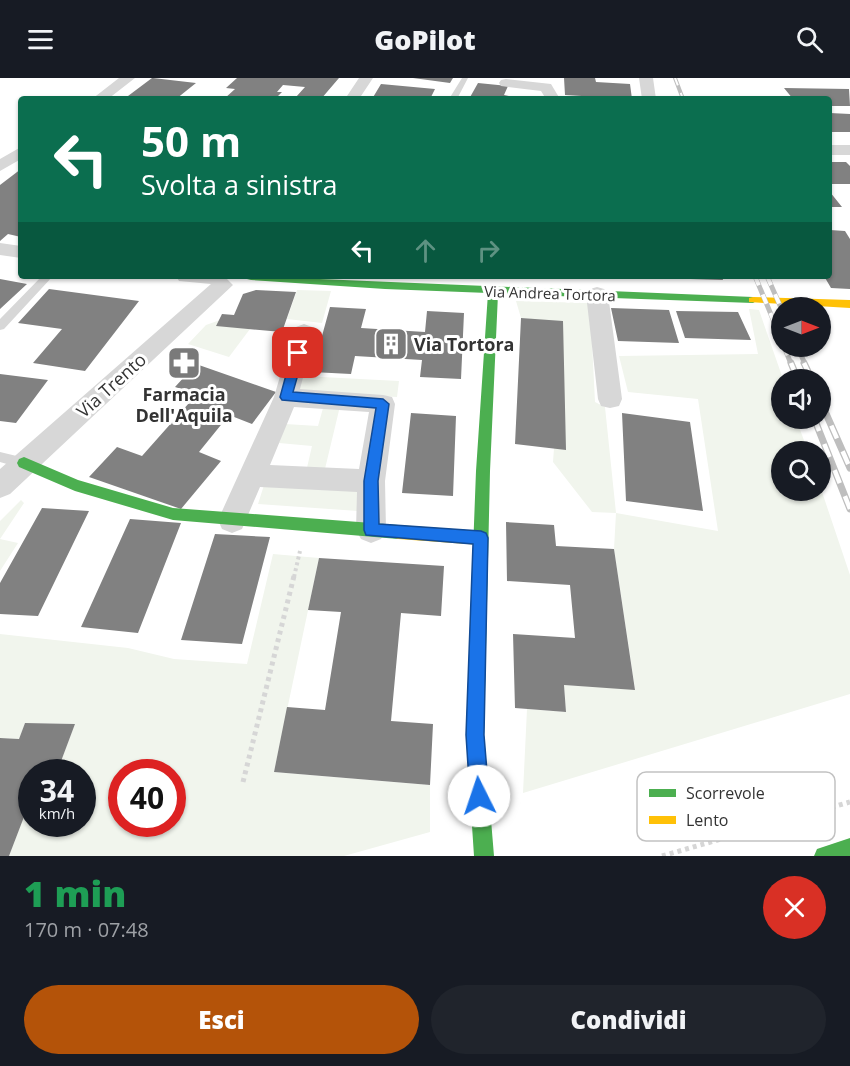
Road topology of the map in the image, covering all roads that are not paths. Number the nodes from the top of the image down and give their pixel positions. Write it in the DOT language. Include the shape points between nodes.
graph roads {
  1 [pos="128,78"];
  2 [pos="366,78"];
  3 [pos="465,78"];
  4 [pos="646,78"];
  5 [pos="506,83"];
  6 [pos="103,96"];
  7 [pos="354,96"];
  8 [pos="455,96"];
  9 [pos="551,96"];
  10 [pos="649,96"];
  11 [pos="832,150"];
  12 [pos="850,150"];
  13 [pos="18,154"];
  14 [pos="0,166"];
  15 [pos="0,249"];
  16 [pos="18,252"];
  17 [pos="45,279"];
  18 [pos="248,279"];
  19 [pos="286,279"];
  20 [pos="217,280"];
  21 [pos="493,291"];
  22 [pos="597,294"];
  23 [pos="850,304"];
  24 [pos="0,326"];
  25 [pos="304,332"];
  26 [pos="286,397"];
  27 [pos="609,399"];
  28 [pos="0,457"];
  29 [pos="24,463"];
  30 [pos="250,475"];
  31 [pos="371,481"];
  32 [pos="0,486"];
  33 [pos="232,520"];
  34 [pos="371,530"];
  35 [pos="481,538"];
  36 [pos="850,848"];
  37 [pos="484,856"];
  38 [pos="824,856"];
  1 -- 6 [label="street"];
  2 -- 7 [label="street"];
  3 -- 8 [label="lane"];
  4 -- 10 [label="street"];
  5 -- 9 [label="street" via="546,87"];
  11 -- 12 [label="street"];
  13 -- 14 [label="street"];
  15 -- 16 [label="street"];
  17 -- 24 [label="lane"];
  18 -- 20 [label="street" via="236,286"];
  19 -- 21 [label="street, Via Andrea Tortora"];
  20 -- 29 [label="street, Via Trento"];
  21 -- 22 [label="street, Via Andrea Tortora"];
  21 -- 35 [label="street"];
  22 -- 23 [label="street, Via Andrea Tortora"];
  22 -- 27 [label="street"];
  25 -- 26 [label="street"];
  26 -- 30 [label="street"];
  26 -- 31 [label="street" via="383,404"];
  28 -- 29 [label="lane"];
  29 -- 32 [label="street, Via Trento"];
  29 -- 33 [label="street" via="75,485 173,514"];
  30 -- 31 [label="street"];
  30 -- 33 [label="street"];
  31 -- 34 [label="street"];
  33 -- 34 [label="street"];
  34 -- 35 [label="street"];
  35 -- 37 [label="street" via="475,735"];
  36 -- 38 [label="street"];
}
